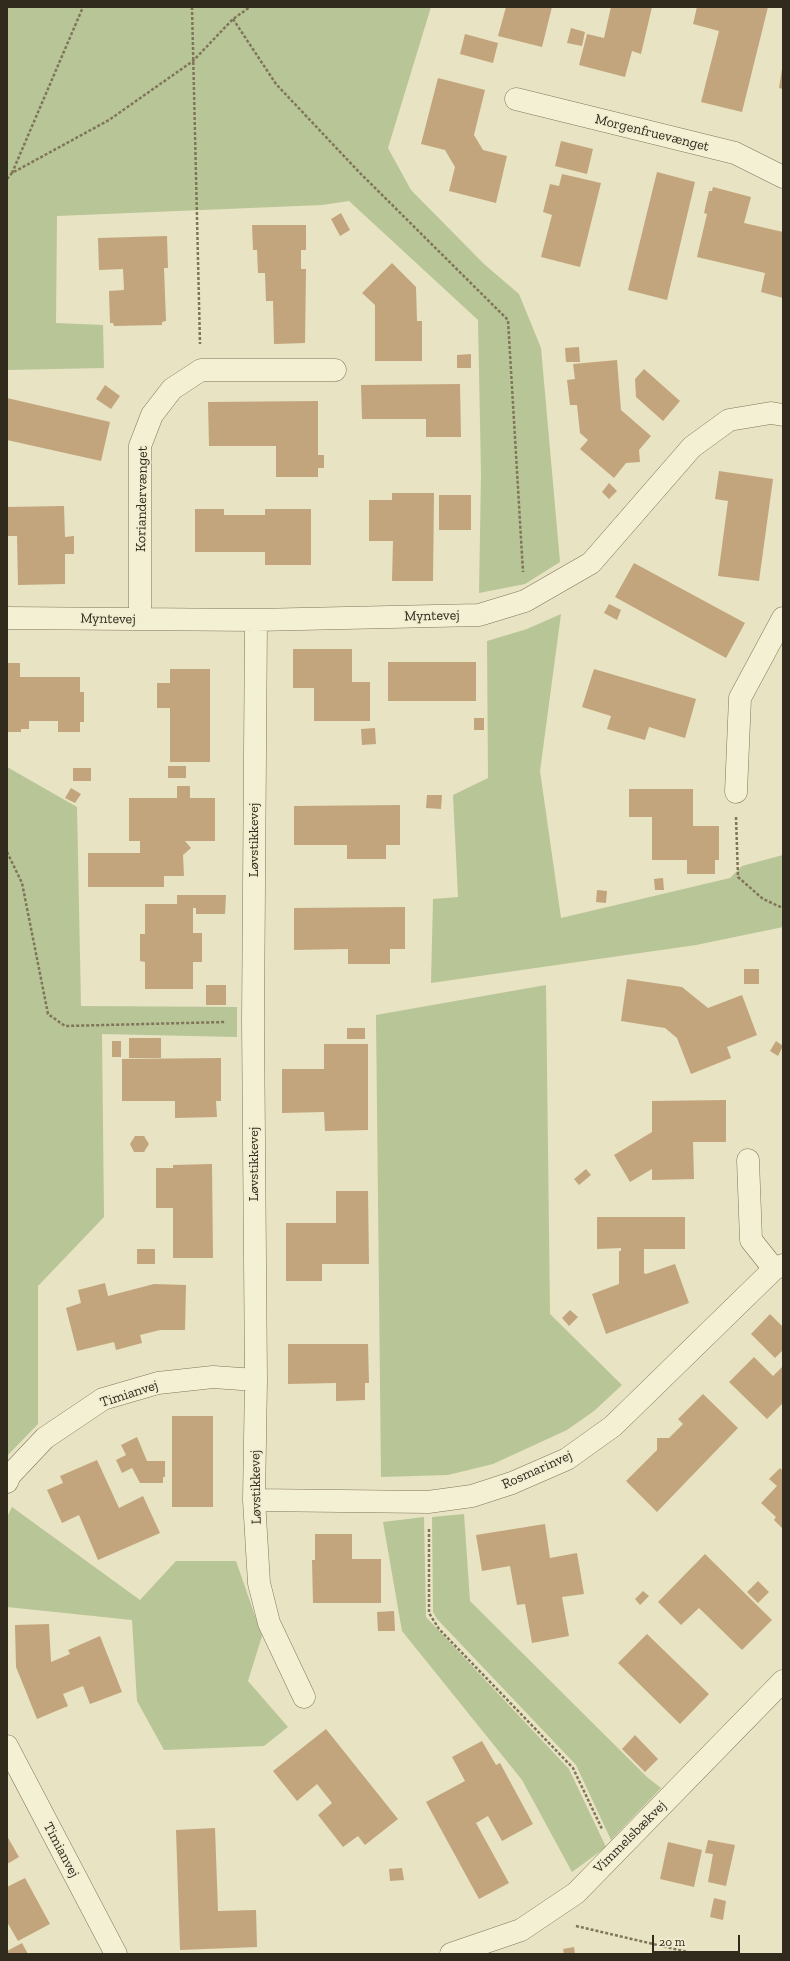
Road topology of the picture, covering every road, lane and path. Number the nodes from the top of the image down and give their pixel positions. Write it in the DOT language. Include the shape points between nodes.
graph roads {
  1 [pos="83,7"];
  2 [pos="192,7"];
  3 [pos="250,7"];
  4 [pos="232,19"];
  5 [pos="193,61"];
  6 [pos="516,99"];
  7 [pos="12,173"];
  8 [pos="783,177"];
  9 [pos="7,180"];
  10 [pos="201,370"];
  11 [pos="335,370"];
  12 [pos="783,415"];
  13 [pos="525,600"];
  14 [pos="7,618"];
  15 [pos="783,618"];
  16 [pos="140,619"];
  17 [pos="256,620"];
  18 [pos="736,792"];
  19 [pos="7,852"];
  20 [pos="783,908"];
  21 [pos="253,1021"];
  22 [pos="748,1160"];
  23 [pos="778,1267"];
  24 [pos="256,1380"];
  25 [pos="7,1482"];
  26 [pos="254,1500"];
  27 [pos="428,1502"];
  28 [pos="783,1681"];
  29 [pos="304,1697"];
  30 [pos="7,1746"];
  31 [pos="614,1854"];
  32 [pos="554,1908"];
  33 [pos="459,1953"];
  34 [pos="116,1954"];
  35 [pos="696,1954"];
  1 -- 7 [label="path"];
  2 -- 5 [label="path"];
  3 -- 4 [label="path"];
  4 -- 5 [label="path"];
  4 -- 13 [label="path" via="276,84 359,172 508,320"];
  5 -- 7 [label="path" via="109,120"];
  5 -- 10 [label="path"];
  6 -- 8 [label="street, Morgenfruevænget" via="735,153"];
  7 -- 9 [label="path"];
  10 -- 11 [label="street"];
  10 -- 16 [label="street, Koriandervænget" via="172,389 152,415 140,446"];
  12 -- 13 [label="street, Myntevej" via="771,413 729,420 692,447 591,563"];
  13 -- 17 [label="street, Myntevej" via="479,615"];
  14 -- 16 [label="street, Myntevej"];
  15 -- 18 [label="street" via="740,698"];
  16 -- 17 [label="street, Myntevej"];
  17 -- 21 [label="street, Løvstikkevej"];
  18 -- 20 [label="path" via="738,877 763,900"];
  19 -- 21 [label="path" via="22,883 48,1014 65,1026"];
  21 -- 24 [label="street, Løvstikkevej"];
  22 -- 23 [label="street, Rosmarinvej" via="751,1240"];
  23 -- 27 [label="street, Rosmarinvej" via="613,1426 567,1459 512,1483 472,1496"];
  24 -- 25 [label="street, Timianvej" via="213,1377 158,1383 103,1399 45,1438 10,1475"];
  24 -- 26 [label="street, Løvstikkevej"];
  26 -- 27 [label="street, Rosmarinvej"];
  26 -- 29 [label="street, Løvstikkevej" via="259,1583 269,1623"];
  27 -- 31 [label="path" via="429,1612 439,1629 573,1768"];
  28 -- 31 [label="street, Vimmelsbækvej"];
  30 -- 34 [label="street, Timianvej"];
  31 -- 32 [label="street, Vimmelsbækvej" via="576,1892"];
  32 -- 33 [label="street, Vimmelsbækvej" via="522,1930"];
  32 -- 35 [label="path" via="576,1926"];
}
